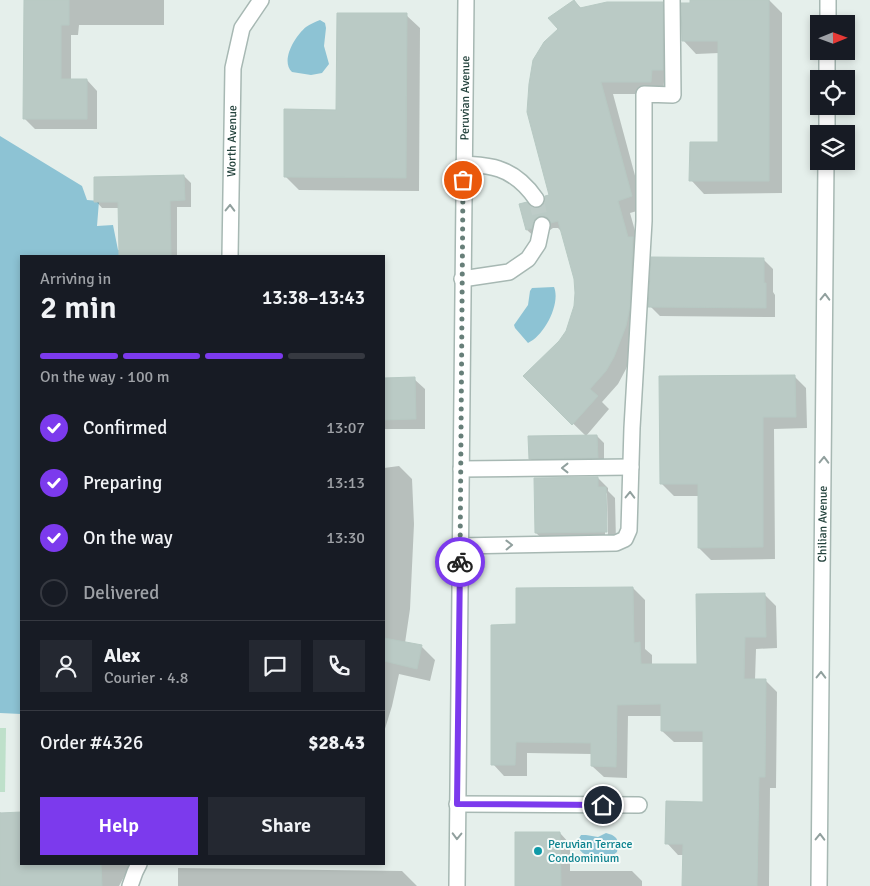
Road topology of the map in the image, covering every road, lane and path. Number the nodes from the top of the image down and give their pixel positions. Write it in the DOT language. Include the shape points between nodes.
graph roads {
  1 [pos="261,0"];
  2 [pos="466,0"];
  3 [pos="672,0"];
  4 [pos="828,0"];
  5 [pos="828,15"];
  6 [pos="463,164"];
  7 [pos="826,170"];
  8 [pos="536,199"];
  9 [pos="542,225"];
  10 [pos="230,255"];
  11 [pos="462,279"];
  12 [pos="631,467"];
  13 [pos="461,469"];
  14 [pos="460,546"];
  15 [pos="457,804"];
  16 [pos="639,805"];
  17 [pos="138,865"];
  18 [pos="130,886"];
  19 [pos="457,886"];
  20 [pos="819,886"];
  10 -- 1 [label="street, Worth Avenue, one-way" via="233,68 242,28"];
  2 -- 6 [label="street, Peruvian Avenue"];
  3 -- 12 [label="street" via="673,95 644,94 644,221"];
  4 -- 5 [label="street"];
  6 -- 8 [label="street" via="498,168 529,189"];
  6 -- 11 [label="street, Peruvian Avenue"];
  20 -- 7 [label="street, Chilian Avenue, one-way"];
  9 -- 11 [label="street" via="538,244 528,259 509,272"];
  11 -- 13 [label="street, Peruvian Avenue"];
  12 -- 13 [label="street, one-way"];
  14 -- 12 [label="street, one-way" via="616,543 625,539 629,530"];
  13 -- 14 [label="street, Peruvian Avenue"];
  14 -- 15 [label="street, Peruvian Avenue"];
  15 -- 16 [label="street"];
  15 -- 19 [label="street, Peruvian Avenue, one-way"];
  17 -- 18 [label="street"];
}
